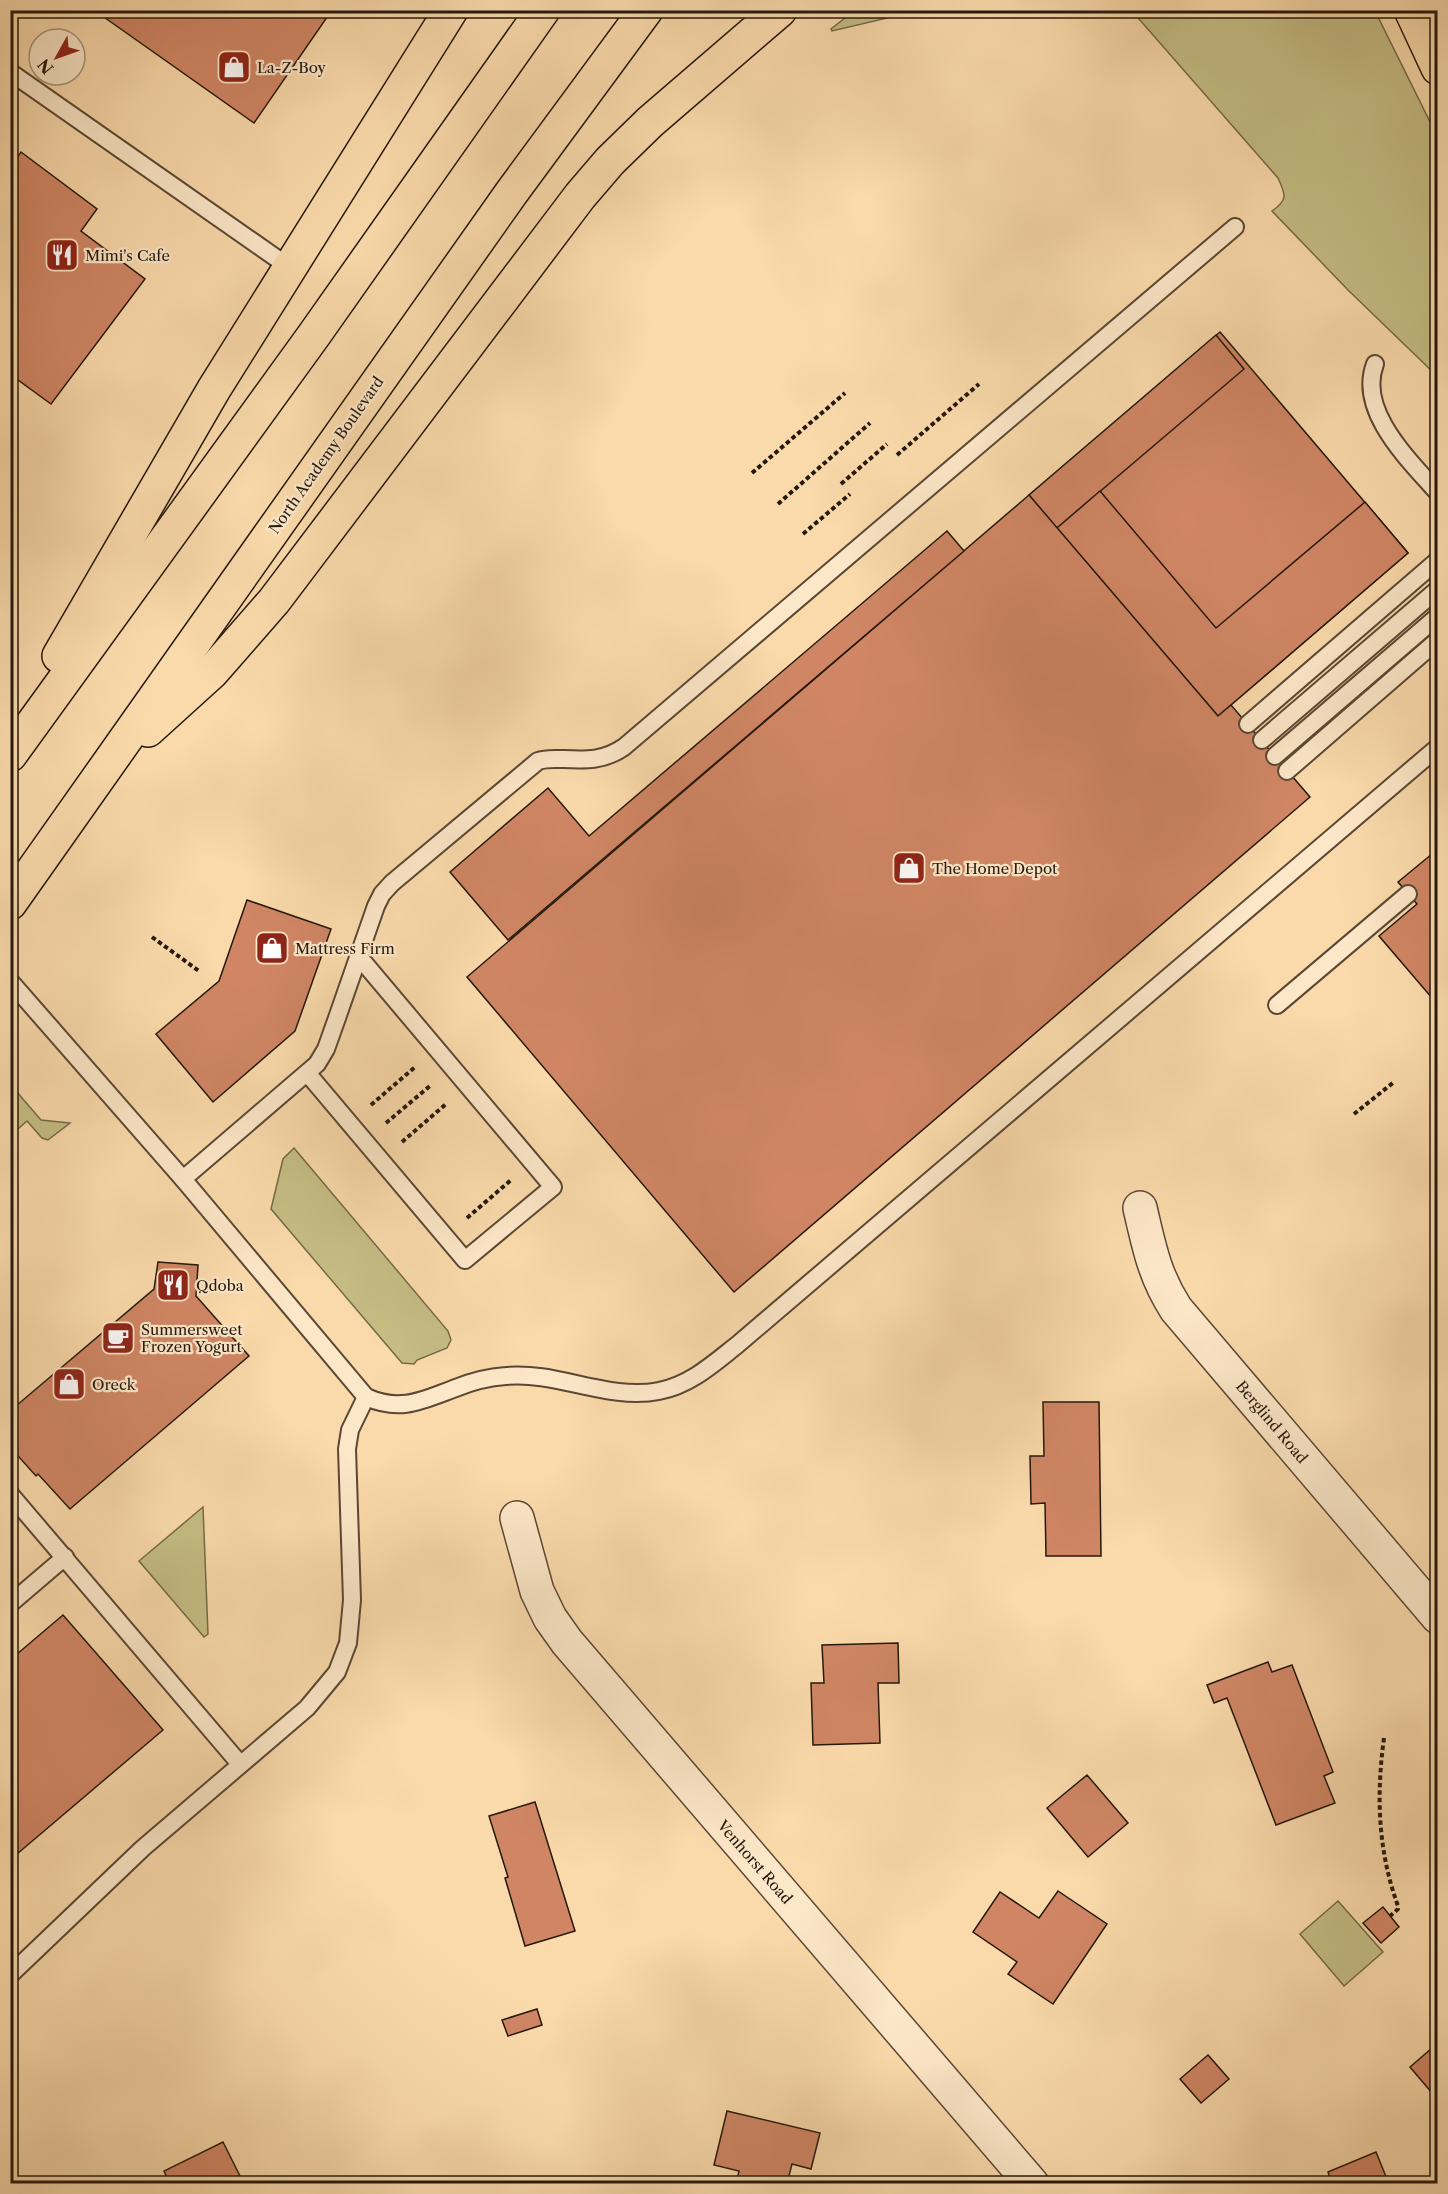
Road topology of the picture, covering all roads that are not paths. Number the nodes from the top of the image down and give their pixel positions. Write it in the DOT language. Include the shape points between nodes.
graph roads {
  1 [pos="451,10"];
  2 [pos="543,10"];
  3 [pos="646,10"];
  4 [pos="780,10"];
  5 [pos="787,10"];
  6 [pos="1411,10"];
  7 [pos="755,33"];
  8 [pos="1437,68"];
  9 [pos="10,72"];
  10 [pos="1235,227"];
  11 [pos="289,267"];
  12 [pos="1375,364"];
  13 [pos="1437,493"];
  14 [pos="1437,560"];
  15 [pos="1437,589"];
  16 [pos="1437,616"];
  17 [pos="1437,640"];
  18 [pos="1248,724"];
  19 [pos="10,737"];
  20 [pos="1262,740"];
  21 [pos="1437,747"];
  22 [pos="10,755"];
  23 [pos="1275,756"];
  24 [pos="1437,760"];
  25 [pos="102,771"];
  26 [pos="1287,771"];
  27 [pos="1384,792"];
  28 [pos="1408,894"];
  29 [pos="10,903"];
  30 [pos="360,958"];
  31 [pos="10,981"];
  32 [pos="1277,1005"];
  33 [pos="308,1074"];
  34 [pos="183,1179"];
  35 [pos="1140,1208"];
  36 [pos="366,1397"];
  37 [pos="10,1494"];
  38 [pos="517,1518"];
  39 [pos="65,1557"];
  40 [pos="10,1605"];
  41 [pos="1437,1617"];
  42 [pos="240,1764"];
  43 [pos="10,1976"];
  44 [pos="1032,2184"];
  1 -- 11 [label="highway"];
  2 -- 22 [label="highway"];
  3 -- 25 [label="highway, North Academy Boulevard" via="505,201"];
  4 -- 7 [label="highway"];
  5 -- 7 [label="highway"];
  6 -- 8 [label="highway"];
  7 -- 25 [label="highway" via="610,161 274,601 212,672"];
  9 -- 11 [label="lane"];
  10 -- 30 [label="lane" via="624,747 604,759 544,759 532,765 387,889 376,906"];
  11 -- 19 [label="highway"];
  12 -- 13 [label="lane" via="1370,389 1382,422"];
  14 -- 18 [label="lane"];
  15 -- 20 [label="lane"];
  16 -- 23 [label="lane"];
  17 -- 26 [label="lane"];
  21 -- 27 [label="lane"];
  24 -- 27 [label="lane"];
  25 -- 29 [label="highway, North Academy Boulevard"];
  27 -- 36 [label="lane" via="694,1378 673,1388 644,1393 519,1375 471,1382 404,1405 379,1403"];
  28 -- 32 [label="lane"];
  30 -- 33 [label="lane" via="326,1049"];
  30 -- 33 [label="lane" via="553,1187 465,1260"];
  31 -- 34 [label="lane"];
  33 -- 34 [label="lane"];
  34 -- 36 [label="lane"];
  35 -- 41 [label="street, Berglind Road" via="1155,1270 1176,1309"];
  36 -- 42 [label="lane" via="350,1430 347,1449 352,1600 342,1660 328,1685 308,1708"];
  37 -- 39 [label="lane"];
  38 -- 44 [label="street, Venhorst Road" via="537,1591 567,1642"];
  39 -- 40 [label="lane"];
  39 -- 42 [label="lane"];
  42 -- 43 [label="lane" via="142,1848"];
}
